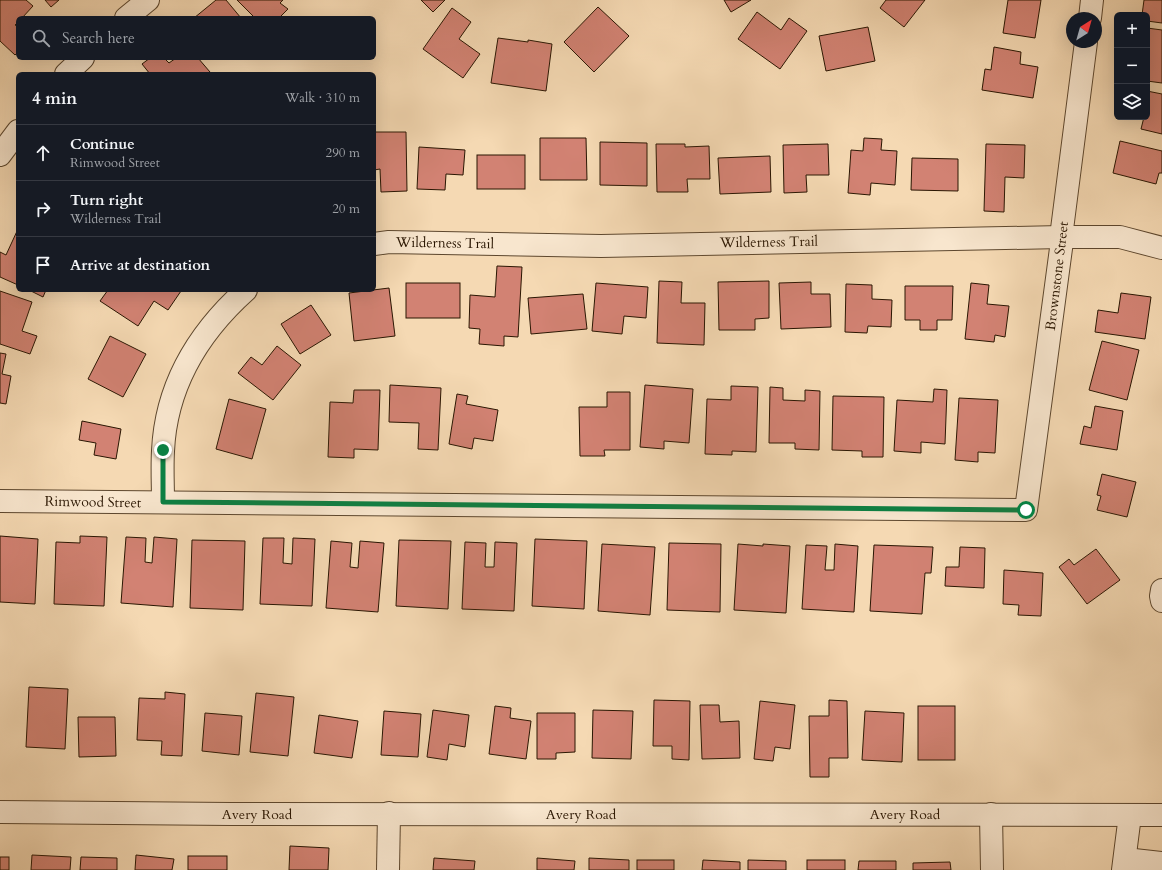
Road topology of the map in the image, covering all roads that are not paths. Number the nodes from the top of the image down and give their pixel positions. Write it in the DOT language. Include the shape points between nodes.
graph roads {
  1 [pos="148,0"];
  2 [pos="1092,0"];
  3 [pos="1091,12"];
  4 [pos="128,16"];
  5 [pos="1085,48"];
  6 [pos="81,60"];
  7 [pos="68,72"];
  8 [pos="16,135"];
  9 [pos="0,155"];
  10 [pos="1061,236"];
  11 [pos="376,244"];
  12 [pos="1162,248"];
  13 [pos="244,292"];
  14 [pos="0,501"];
  15 [pos="163,502"];
  16 [pos="1026,510"];
  17 [pos="1162,590"];
  18 [pos="1162,601"];
  19 [pos="0,812"];
  20 [pos="389,813"];
  21 [pos="991,814"];
  22 [pos="1130,814"];
  23 [pos="1162,815"];
  24 [pos="1162,863"];
  25 [pos="1124,864"];
  26 [pos="388,870"];
  27 [pos="992,870"];
  1 -- 4 [label="street"];
  2 -- 3 [label="street"];
  5 -- 10 [label="street, Brownstone Street"];
  6 -- 7 [label="street"];
  8 -- 9 [label="street"];
  10 -- 11 [label="street, Wilderness Trail" via="601,246"];
  10 -- 12 [label="street, Wilderness Trail" via="1120,237"];
  10 -- 16 [label="street, Brownstone Street"];
  13 -- 15 [label="street" via="209,329 178,382 171,404 163,450"];
  14 -- 15 [label="street, Rimwood Street"];
  15 -- 16 [label="street, Rimwood Street"];
  17 -- 18 [label="street"];
  19 -- 20 [label="street, Avery Road"];
  20 -- 21 [label="street, Avery Road"];
  20 -- 26 [label="street"];
  21 -- 22 [label="street, Avery Road"];
  21 -- 27 [label="street"];
  22 -- 23 [label="street, Avery Road"];
  22 -- 25 [label="street"];
  24 -- 25 [label="street"];
}
